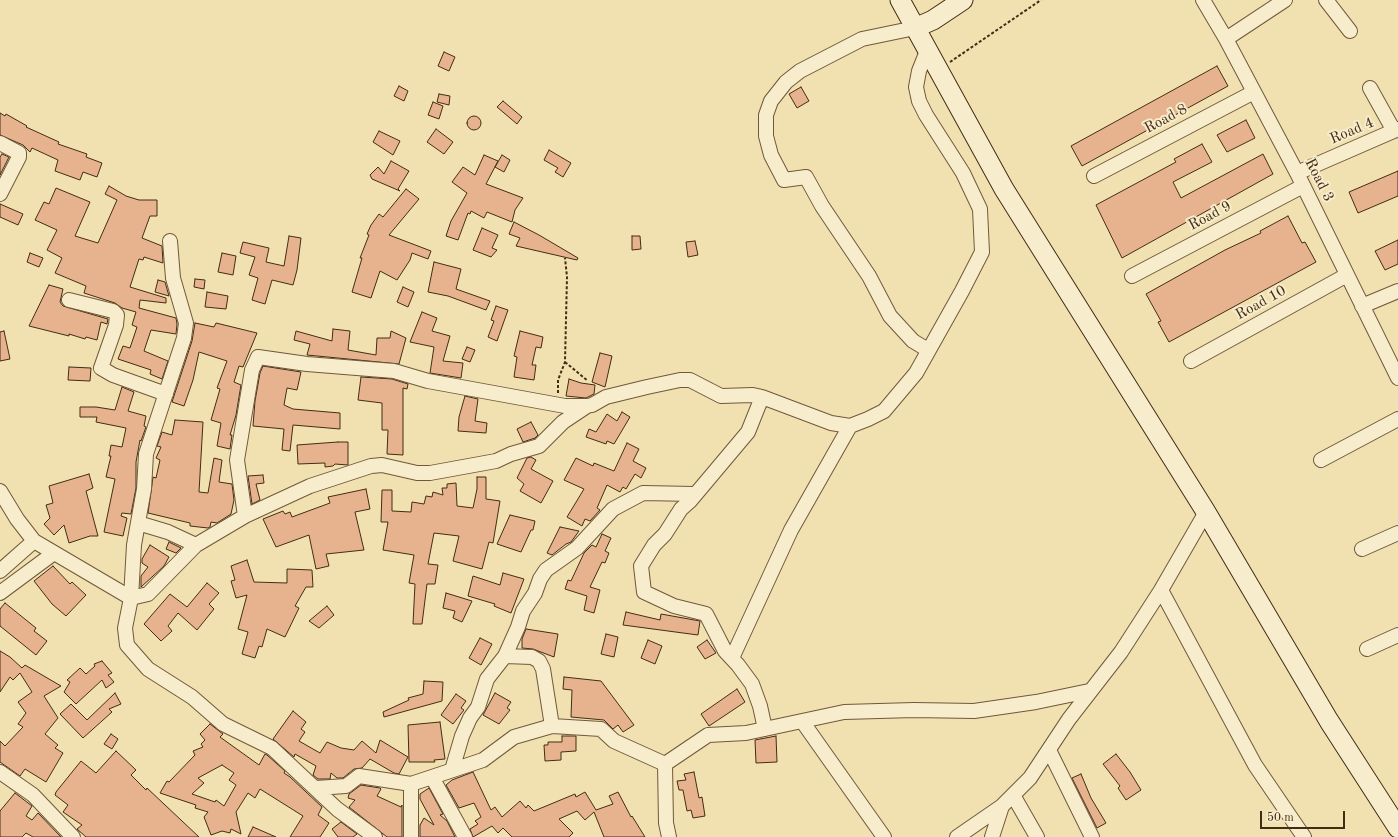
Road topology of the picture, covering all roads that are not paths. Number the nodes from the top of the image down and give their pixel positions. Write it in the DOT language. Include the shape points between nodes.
graph roads {
  1 [pos="900,0"];
  2 [pos="962,0"];
  3 [pos="1203,0"];
  4 [pos="1285,0"];
  5 [pos="1326,0"];
  6 [pos="916,28"];
  7 [pos="1350,31"];
  8 [pos="1226,39"];
  9 [pos="927,51"];
  10 [pos="1370,88"];
  11 [pos="1254,92"];
  12 [pos="1396,130"];
  13 [pos="0,143"];
  14 [pos="1297,173"];
  15 [pos="1094,176"];
  16 [pos="1303,186"];
  17 [pos="0,194"];
  18 [pos="170,241"];
  19 [pos="1347,275"];
  20 [pos="1132,276"];
  21 [pos="1398,291"];
  22 [pos="69,300"];
  23 [pos="1362,306"];
  24 [pos="928,350"];
  25 [pos="1191,361"];
  26 [pos="1398,378"];
  27 [pos="166,394"];
  28 [pos="762,397"];
  29 [pos="587,406"];
  30 [pos="1398,418"];
  31 [pos="850,426"];
  32 [pos="1321,460"];
  33 [pos="0,491"];
  34 [pos="694,494"];
  35 [pos="1206,512"];
  36 [pos="245,516"];
  37 [pos="138,523"];
  38 [pos="1398,533"];
  39 [pos="34,541"];
  40 [pos="196,545"];
  41 [pos="1362,549"];
  42 [pos="54,553"];
  43 [pos="0,571"];
  44 [pos="1161,590"];
  45 [pos="0,593"];
  46 [pos="131,598"];
  47 [pos="1398,635"];
  48 [pos="1367,649"];
  49 [pos="505,656"];
  50 [pos="732,658"];
  51 [pos="1089,691"];
  52 [pos="802,721"];
  53 [pos="552,726"];
  54 [pos="765,729"];
  55 [pos="1048,750"];
  56 [pos="665,764"];
  57 [pos="452,770"];
  58 [pos="0,772"];
  59 [pos="432,777"];
  60 [pos="411,784"];
  61 [pos="316,788"];
  62 [pos="1013,795"];
  63 [pos="1002,806"];
  64 [pos="1398,828"];
  65 [pos="365,834"];
  66 [pos="73,837"];
  67 [pos="410,837"];
  68 [pos="465,837"];
  69 [pos="669,837"];
  70 [pos="884,837"];
  71 [pos="957,837"];
  72 [pos="992,837"];
  73 [pos="1037,837"];
  74 [pos="1092,837"];
  75 [pos="1304,837"];
  1 -- 6 [label="main road"];
  2 -- 6 [label="main road" via="933,20"];
  3 -- 8 [label="street, Road 3"];
  4 -- 8 [label="street"];
  5 -- 7 [label="street"];
  6 -- 9 [label="main road"];
  6 -- 24 [label="street" via="862,39 800,70 786,82 771,101 766,115 766,136 771,155 784,180 806,177 890,316 913,341"];
  8 -- 11 [label="street, Road 3"];
  9 -- 24 [label="street" via="916,87 919,101 963,173 980,209 982,252"];
  9 -- 35 [label="main road" via="1004,189"];
  10 -- 12 [label="street"];
  11 -- 14 [label="street, Road 3"];
  11 -- 15 [label="street, Road 8"];
  12 -- 14 [label="street, Road 4"];
  13 -- 17 [label="street" via="19,153 19,157"];
  14 -- 16 [label="street, Road 3"];
  16 -- 19 [label="street, Road 3"];
  16 -- 20 [label="street, Road 9"];
  18 -- 27 [label="street" via="173,278 186,323 184,338"];
  19 -- 23 [label="street, Road 3"];
  19 -- 25 [label="street, Road 10"];
  21 -- 23 [label="street"];
  22 -- 27 [label="street" via="113,311 117,315 116,325 100,368"];
  23 -- 26 [label="street, Road 3"];
  24 -- 31 [label="street" via="916,372 884,411"];
  27 -- 37 [label="street" via="146,454 144,489"];
  28 -- 29 [label="street" via="721,396 709,388 685,379 606,397"];
  28 -- 31 [label="street" via="831,423"];
  28 -- 34 [label="street" via="748,432"];
  29 -- 36 [label="street" via="563,422 539,446 496,461 430,473 417,473 382,464 371,466 310,486"];
  29 -- 36 [label="street" via="565,406 428,381 394,371 258,357 252,370 237,460"];
  30 -- 32 [label="street"];
  31 -- 50 [label="street" via="791,530"];
  33 -- 39 [label="street"];
  34 -- 49 [label="street" via="643,493 613,509 577,548 546,570 535,593 522,611"];
  34 -- 50 [label="street" via="641,566 644,592 674,606 706,614"];
  35 -- 44 [label="street"];
  35 -- 64 [label="main road" via="1329,722"];
  36 -- 40 [label="street"];
  37 -- 40 [label="street" via="168,532"];
  37 -- 46 [label="street" via="134,544"];
  38 -- 41 [label="street"];
  39 -- 42 [label="street"];
  39 -- 43 [label="street"];
  40 -- 46 [label="street" via="148,594"];
  42 -- 45 [label="street"];
  42 -- 46 [label="street"];
  44 -- 51 [label="street" via="1121,652"];
  44 -- 75 [label="street" via="1244,746"];
  46 -- 61 [label="street" via="125,628 127,645 148,669 192,697 223,724 272,748"];
  47 -- 48 [label="street"];
  49 -- 53 [label="street" via="532,657 539,661 543,668"];
  49 -- 57 [label="street" via="487,679 478,707 462,736"];
  50 -- 54 [label="street" via="752,684"];
  51 -- 52 [label="street" via="974,711 844,712"];
  51 -- 55 [label="street"];
  52 -- 54 [label="street"];
  52 -- 70 [label="street"];
  53 -- 56 [label="street" via="602,729 614,741"];
  53 -- 57 [label="street" via="514,738 483,760"];
  54 -- 56 [label="street" via="746,733 708,734"];
  55 -- 62 [label="street" via="1030,778"];
  55 -- 74 [label="street"];
  56 -- 69 [label="street" via="666,823"];
  57 -- 59 [label="street"];
  58 -- 66 [label="street" via="33,795"];
  59 -- 60 [label="street"];
  59 -- 68 [label="street"];
  60 -- 61 [label="street" via="359,776 346,786"];
  60 -- 67 [label="street"];
  61 -- 65 [label="street"];
  62 -- 63 [label="street"];
  62 -- 73 [label="street"];
  63 -- 71 [label="street"];
  63 -- 72 [label="street"];
}
